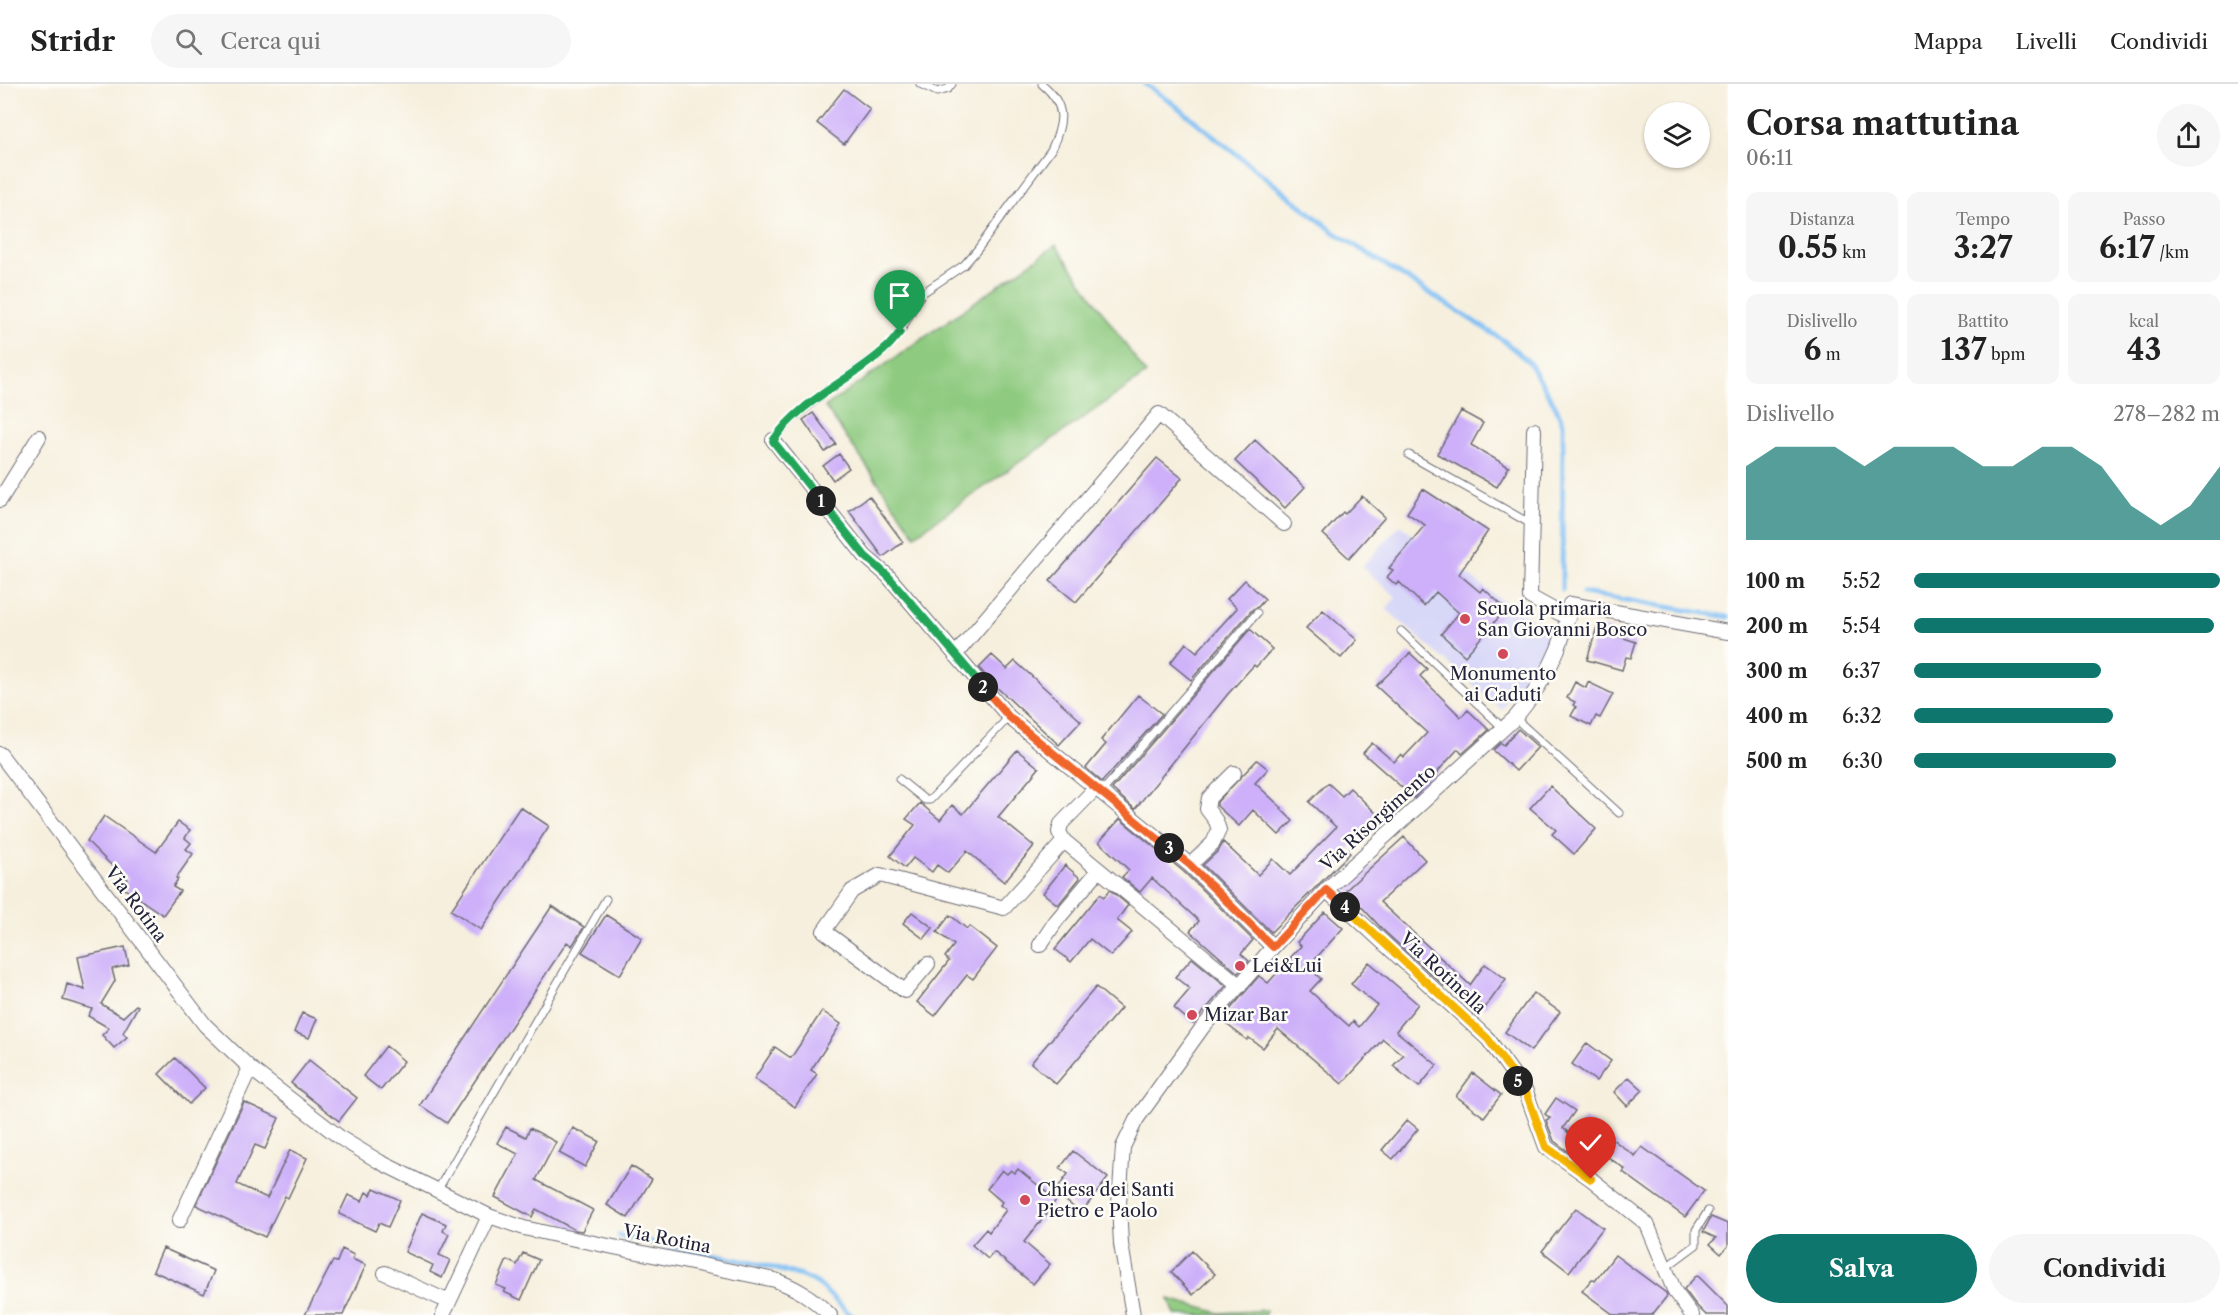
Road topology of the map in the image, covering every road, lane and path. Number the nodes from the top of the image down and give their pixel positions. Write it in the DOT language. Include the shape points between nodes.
graph roads {
  1 [pos="921,84"];
  2 [pos="952,84"];
  3 [pos="1042,84"];
  4 [pos="1534,430"];
  5 [pos="39,437"];
  6 [pos="773,441"];
  7 [pos="1409,455"];
  8 [pos="0,500"];
  9 [pos="1284,524"];
  10 [pos="1531,524"];
  11 [pos="1569,611"];
  12 [pos="1257,613"];
  13 [pos="1401,631"];
  14 [pos="1728,632"];
  15 [pos="955,656"];
  16 [pos="1009,717"];
  17 [pos="1515,718"];
  18 [pos="1504,729"];
  19 [pos="0,754"];
  20 [pos="1234,773"];
  21 [pos="899,779"];
  22 [pos="1096,788"];
  23 [pos="1619,813"];
  24 [pos="1064,841"];
  25 [pos="1190,865"];
  26 [pos="1099,870"];
  27 [pos="1326,890"];
  28 [pos="606,899"];
  29 [pos="1041,945"];
  30 [pos="1273,947"];
  31 [pos="928,964"];
  32 [pos="1240,986"];
  33 [pos="250,1068"];
  34 [pos="437,1191"];
  35 [pos="1707,1211"];
  36 [pos="489,1216"];
  37 [pos="180,1221"];
  38 [pos="1665,1268"];
  39 [pos="385,1273"];
  40 [pos="449,1302"];
  41 [pos="443,1315"];
  42 [pos="830,1315"];
  43 [pos="1133,1315"];
  44 [pos="1692,1315"];
  1 -- 2 [label="lane" via="937,92"];
  3 -- 6 [label="lane" via="1053,94 1062,112 1060,132 977,250 964,265 921,294 886,349 791,420"];
  4 -- 10 [label="street"];
  5 -- 8 [label="street"];
  6 -- 15 [label="street" via="865,556 888,576"];
  7 -- 10 [label="lane"];
  9 -- 15 [label="street" via="1159,414"];
  10 -- 11 [label="street" via="1530,597"];
  11 -- 14 [label="street"];
  11 -- 17 [label="street, Via Risorgimento" via="1555,660"];
  12 -- 22 [label="lane" via="1106,787"];
  13 -- 18 [label="lane"];
  15 -- 16 [label="street"];
  16 -- 21 [label="lane" via="930,800"];
  16 -- 22 [label="street"];
  17 -- 18 [label="street, Via Risorgimento"];
  17 -- 23 [label="lane"];
  18 -- 27 [label="street, Via Risorgimento"];
  19 -- 33 [label="street, Via Rotina" via="205,1025"];
  20 -- 25 [label="street" via="1209,798 1207,809 1219,830"];
  22 -- 24 [label="street" via="1062,824 1059,832"];
  22 -- 25 [label="street"];
  24 -- 26 [label="street"];
  24 -- 31 [label="street" via="1004,908 880,875 852,891 824,931 905,991"];
  25 -- 30 [label="street"];
  26 -- 29 [label="street"];
  26 -- 32 [label="street"];
  27 -- 30 [label="street, Via Risorgimento"];
  27 -- 38 [label="street, Via Rotinella" via="1488,1039 1526,1092 1546,1147 1647,1224"];
  28 -- 34 [label="lane"];
  30 -- 32 [label="street, Via Risorgimento"];
  32 -- 43 [label="street, Via Risorgimento" via="1202,1028 1136,1120 1123,1147 1120,1234"];
  33 -- 34 [label="street, Via Rotina" via="349,1143"];
  33 -- 37 [label="street"];
  34 -- 36 [label="street, Via Rotina"];
  35 -- 38 [label="lane" via="1696,1230 1696,1245"];
  36 -- 40 [label="street"];
  36 -- 42 [label="street, Via Rotina" via="524,1228 775,1280 804,1293"];
  38 -- 44 [label="street, Via Rotinella" via="1675,1292"];
  39 -- 40 [label="street"];
  40 -- 41 [label="street"];
}
